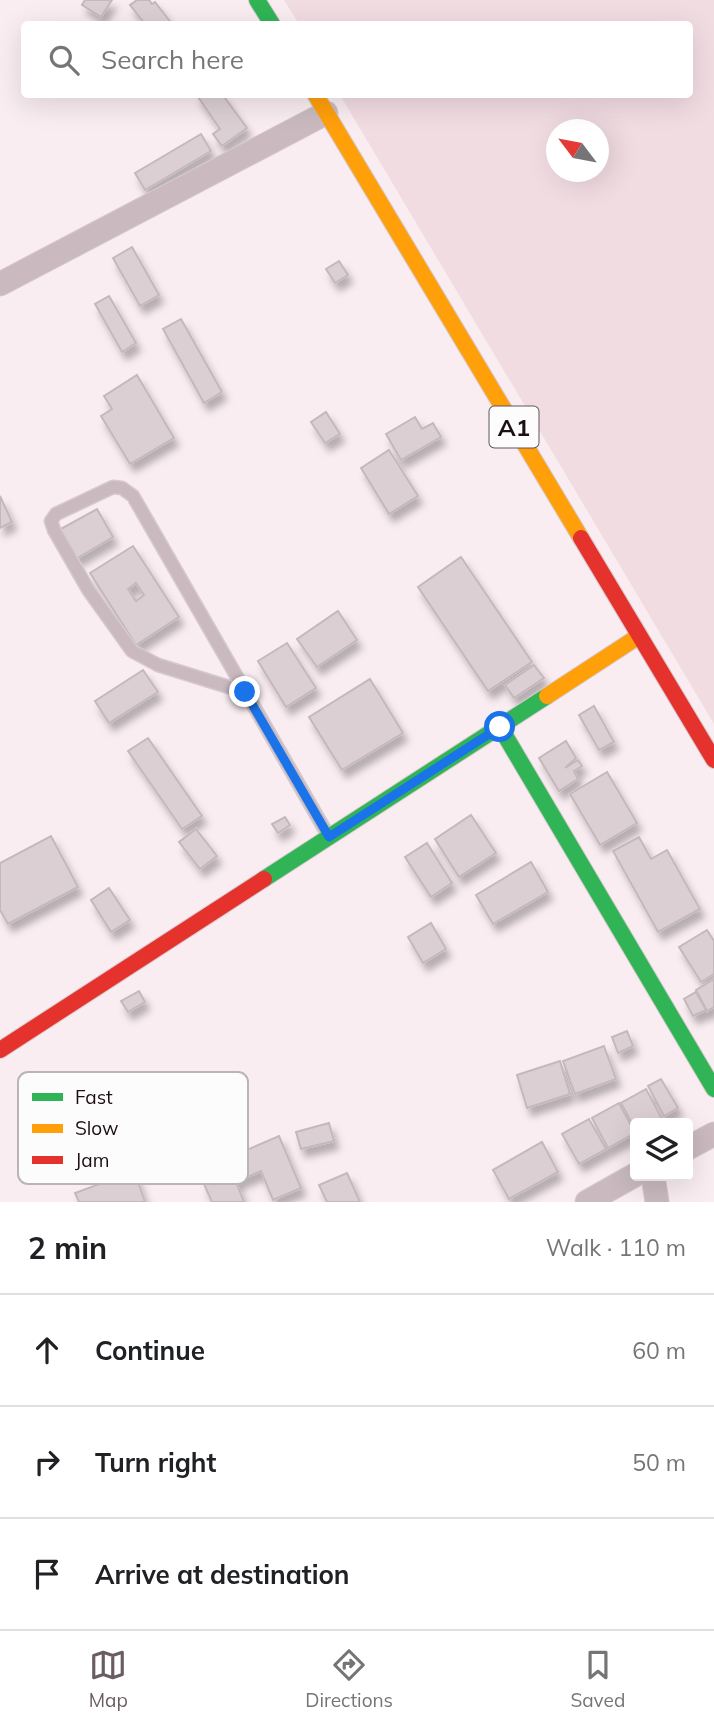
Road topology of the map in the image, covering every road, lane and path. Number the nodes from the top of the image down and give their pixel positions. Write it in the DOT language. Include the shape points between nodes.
graph roads {
  1 [pos="257,0"];
  2 [pos="270,21"];
  3 [pos="320,104"];
  4 [pos="0,284"];
  5 [pos="639,636"];
  6 [pos="245,692"];
  7 [pos="500,727"];
  8 [pos="714,760"];
  9 [pos="329,837"];
  10 [pos="0,1050"];
  11 [pos="714,1089"];
  12 [pos="714,1134"];
  13 [pos="693,1145"];
  14 [pos="630,1178"];
  15 [pos="654,1181"];
  16 [pos="587,1202"];
  17 [pos="657,1202"];
  1 -- 2 [label="main road"];
  3 -- 4 [label="street"];
  3 -- 5 [label="main road, A1"];
  5 -- 7 [label="main road"];
  5 -- 8 [label="main road, A1"];
  6 -- 6 [label="lane" via="132,496 113,487 56,514 51,521 54,530 89,591 132,651 159,665"];
  6 -- 9 [label="lane"];
  7 -- 9 [label="main road"];
  7 -- 11 [label="main road"];
  9 -- 10 [label="main road"];
  12 -- 13 [label="street"];
  14 -- 16 [label="street"];
  15 -- 17 [label="street"];
}
